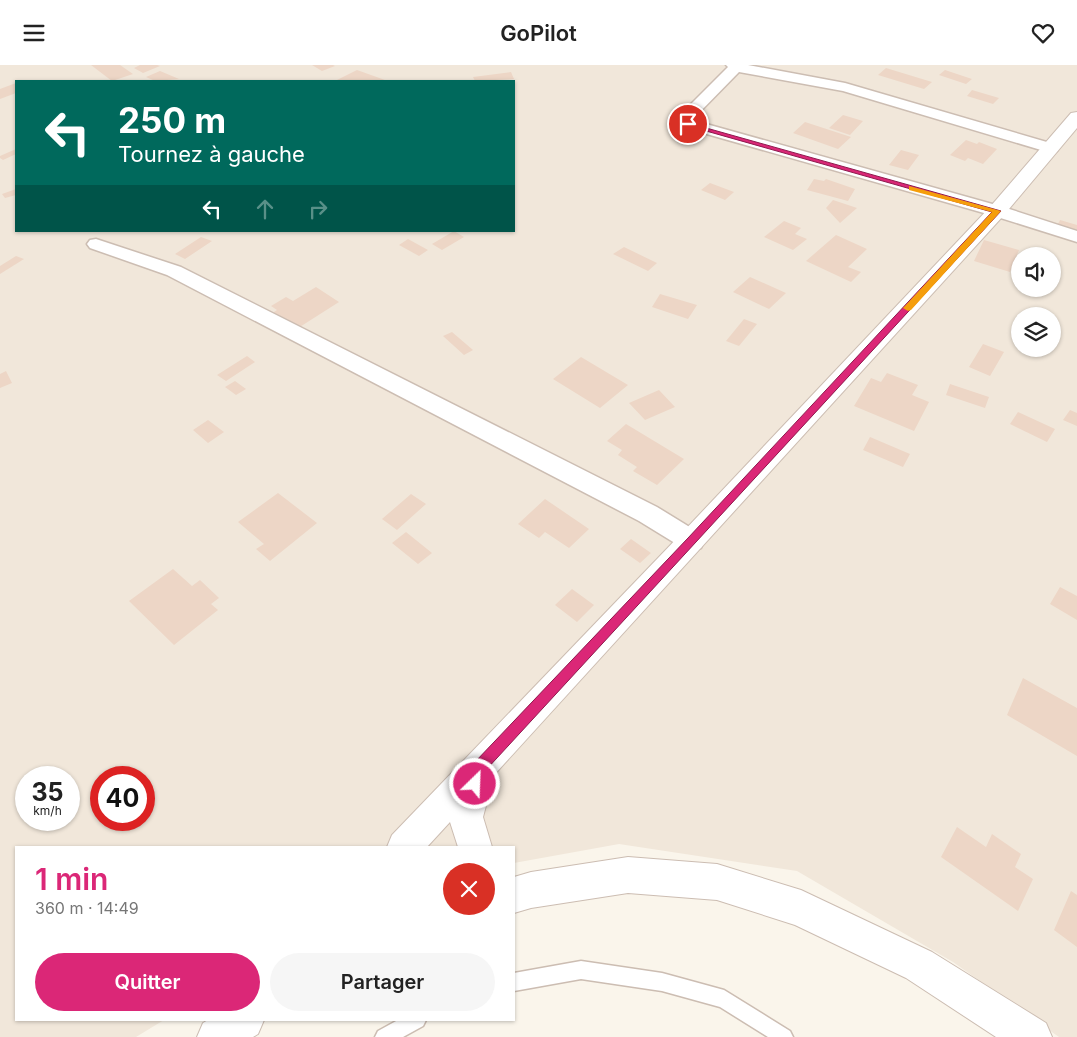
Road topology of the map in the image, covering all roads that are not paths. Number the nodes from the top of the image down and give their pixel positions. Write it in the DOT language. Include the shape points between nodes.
graph roads {
  1 [pos="734,66"];
  2 [pos="1077,117"];
  3 [pos="1051,148"];
  4 [pos="997,211"];
  5 [pos="1077,237"];
  6 [pos="96,244"];
  7 [pos="692,541"];
  8 [pos="479,767"];
  9 [pos="405,846"];
  10 [pos="475,846"];
  11 [pos="520,889"];
  12 [pos="515,982"];
  13 [pos="416,1021"];
  14 [pos="384,1037"];
  15 [pos="784,1037"];
  16 [pos="1032,1037"];
  1 -- 3 [label="street" via="845,87"];
  1 -- 4 [label="street" via="683,120"];
  2 -- 3 [label="street"];
  3 -- 4 [label="street"];
  4 -- 5 [label="street"];
  4 -- 7 [label="street"];
  6 -- 7 [label="street" via="174,271 648,514"];
  7 -- 8 [label="street"];
  8 -- 9 [label="street"];
  8 -- 10 [label="street" via="466,817"];
  11 -- 16 [label="street" via="628,875 717,882 800,909 919,965"];
  12 -- 15 [label="lane" via="581,970 662,982 724,999"];
  13 -- 14 [label="lane"];
}
